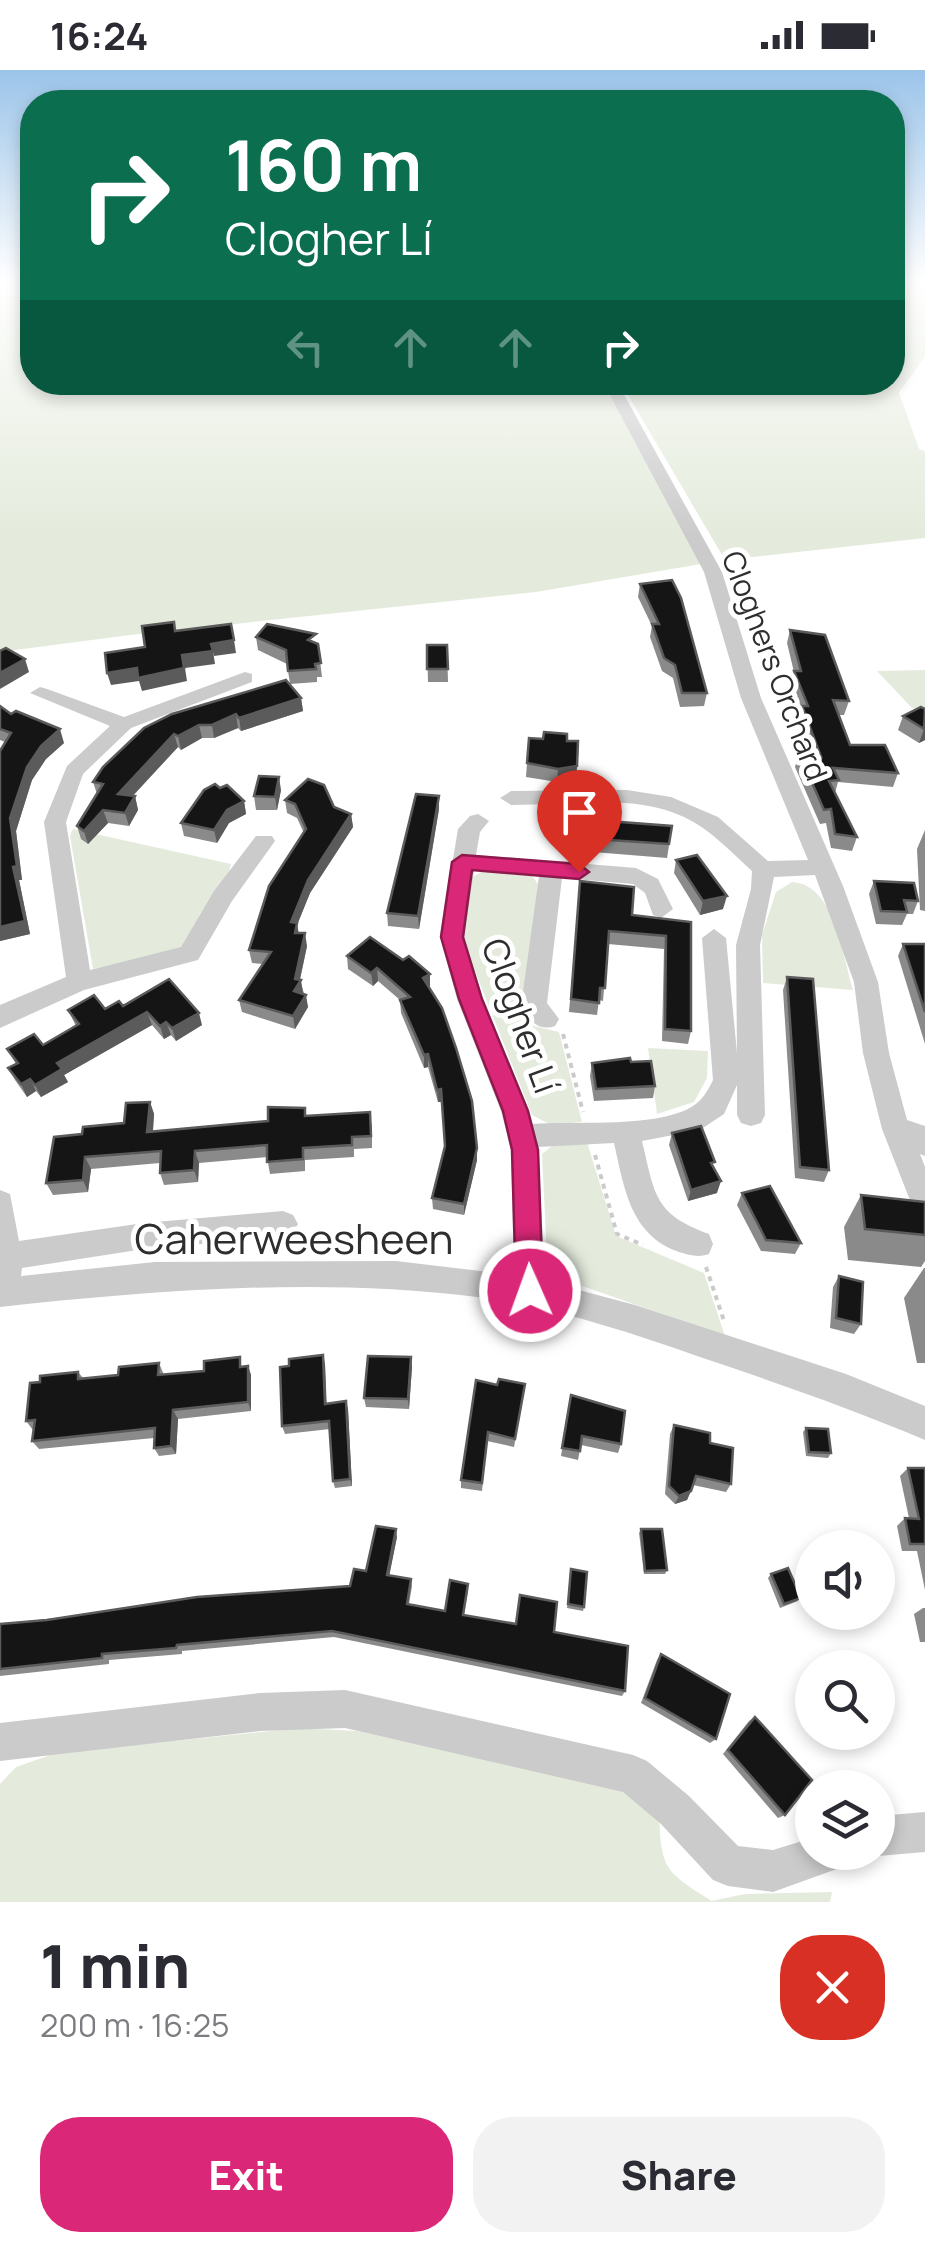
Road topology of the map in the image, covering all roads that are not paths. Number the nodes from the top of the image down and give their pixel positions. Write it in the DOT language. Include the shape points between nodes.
graph roads {
  1 [pos="617,395"];
  2 [pos="245,678"];
  3 [pos="40,694"];
  4 [pos="124,724"];
  5 [pos="511,798"];
  6 [pos="478,822"];
  7 [pos="264,840"];
  8 [pos="462,862"];
  9 [pos="823,867"];
  10 [pos="551,870"];
  11 [pos="763,870"];
  12 [pos="661,908"];
  13 [pos="714,938"];
  14 [pos="79,982"];
  15 [pos="0,1018"];
  16 [pos="546,1019"];
  17 [pos="751,1116"];
  18 [pos="896,1129"];
  19 [pos="625,1130"];
  20 [pos="522,1136"];
  21 [pos="925,1144"];
  22 [pos="0,1203"];
  23 [pos="925,1204"];
  24 [pos="283,1224"];
  25 [pos="698,1244"];
  26 [pos="8,1256"];
  27 [pos="530,1291"];
  28 [pos="4,1293"];
  29 [pos="925,1422"];
  30 [pos="0,1742"];
  31 [pos="925,1832"];
  32 [pos="895,1835"];
  33 [pos="795,1864"];
  1 -- 9 [label="street, Cloghers Orchard" via="714,572 750,698"];
  2 -- 4 [label="street"];
  3 -- 4 [label="street"];
  4 -- 14 [label="street" via="74,771 55,822"];
  5 -- 11 [label="street" via="623,796 688,810"];
  6 -- 8 [label="street, Clogher Lí" via="469,829"];
  7 -- 14 [label="street" via="189,954"];
  8 -- 10 [label="street"];
  8 -- 20 [label="street, Clogher Lí" via="452,937"];
  9 -- 11 [label="street"];
  9 -- 18 [label="street, Cloghers Orchard" via="866,982"];
  10 -- 12 [label="street" via="649,880"];
  10 -- 16 [label="street, Clogher Lí" via="534,1006"];
  11 -- 17 [label="street" via="748,944"];
  13 -- 19 [label="street, Clogher Lí" via="726,1080 714,1106 690,1122"];
  14 -- 15 [label="street"];
  18 -- 21 [label="street"];
  18 -- 23 [label="street, Cloghers Orchard"];
  19 -- 20 [label="street, Clogher Lí"];
  19 -- 25 [label="street" via="649,1218 672,1238"];
  20 -- 27 [label="street, Clogher Lí"];
  22 -- 26 [label="street"];
  24 -- 26 [label="street"];
  26 -- 28 [label="street"];
  27 -- 28 [label="street, Caherweesheen" via="396,1275 155,1276"];
  27 -- 29 [label="street, Caherweesheen" via="735,1352"];
  30 -- 33 [label="street" via="260,1712 346,1709 634,1775 728,1865 772,1871"];
  31 -- 32 [label="street"];
}
